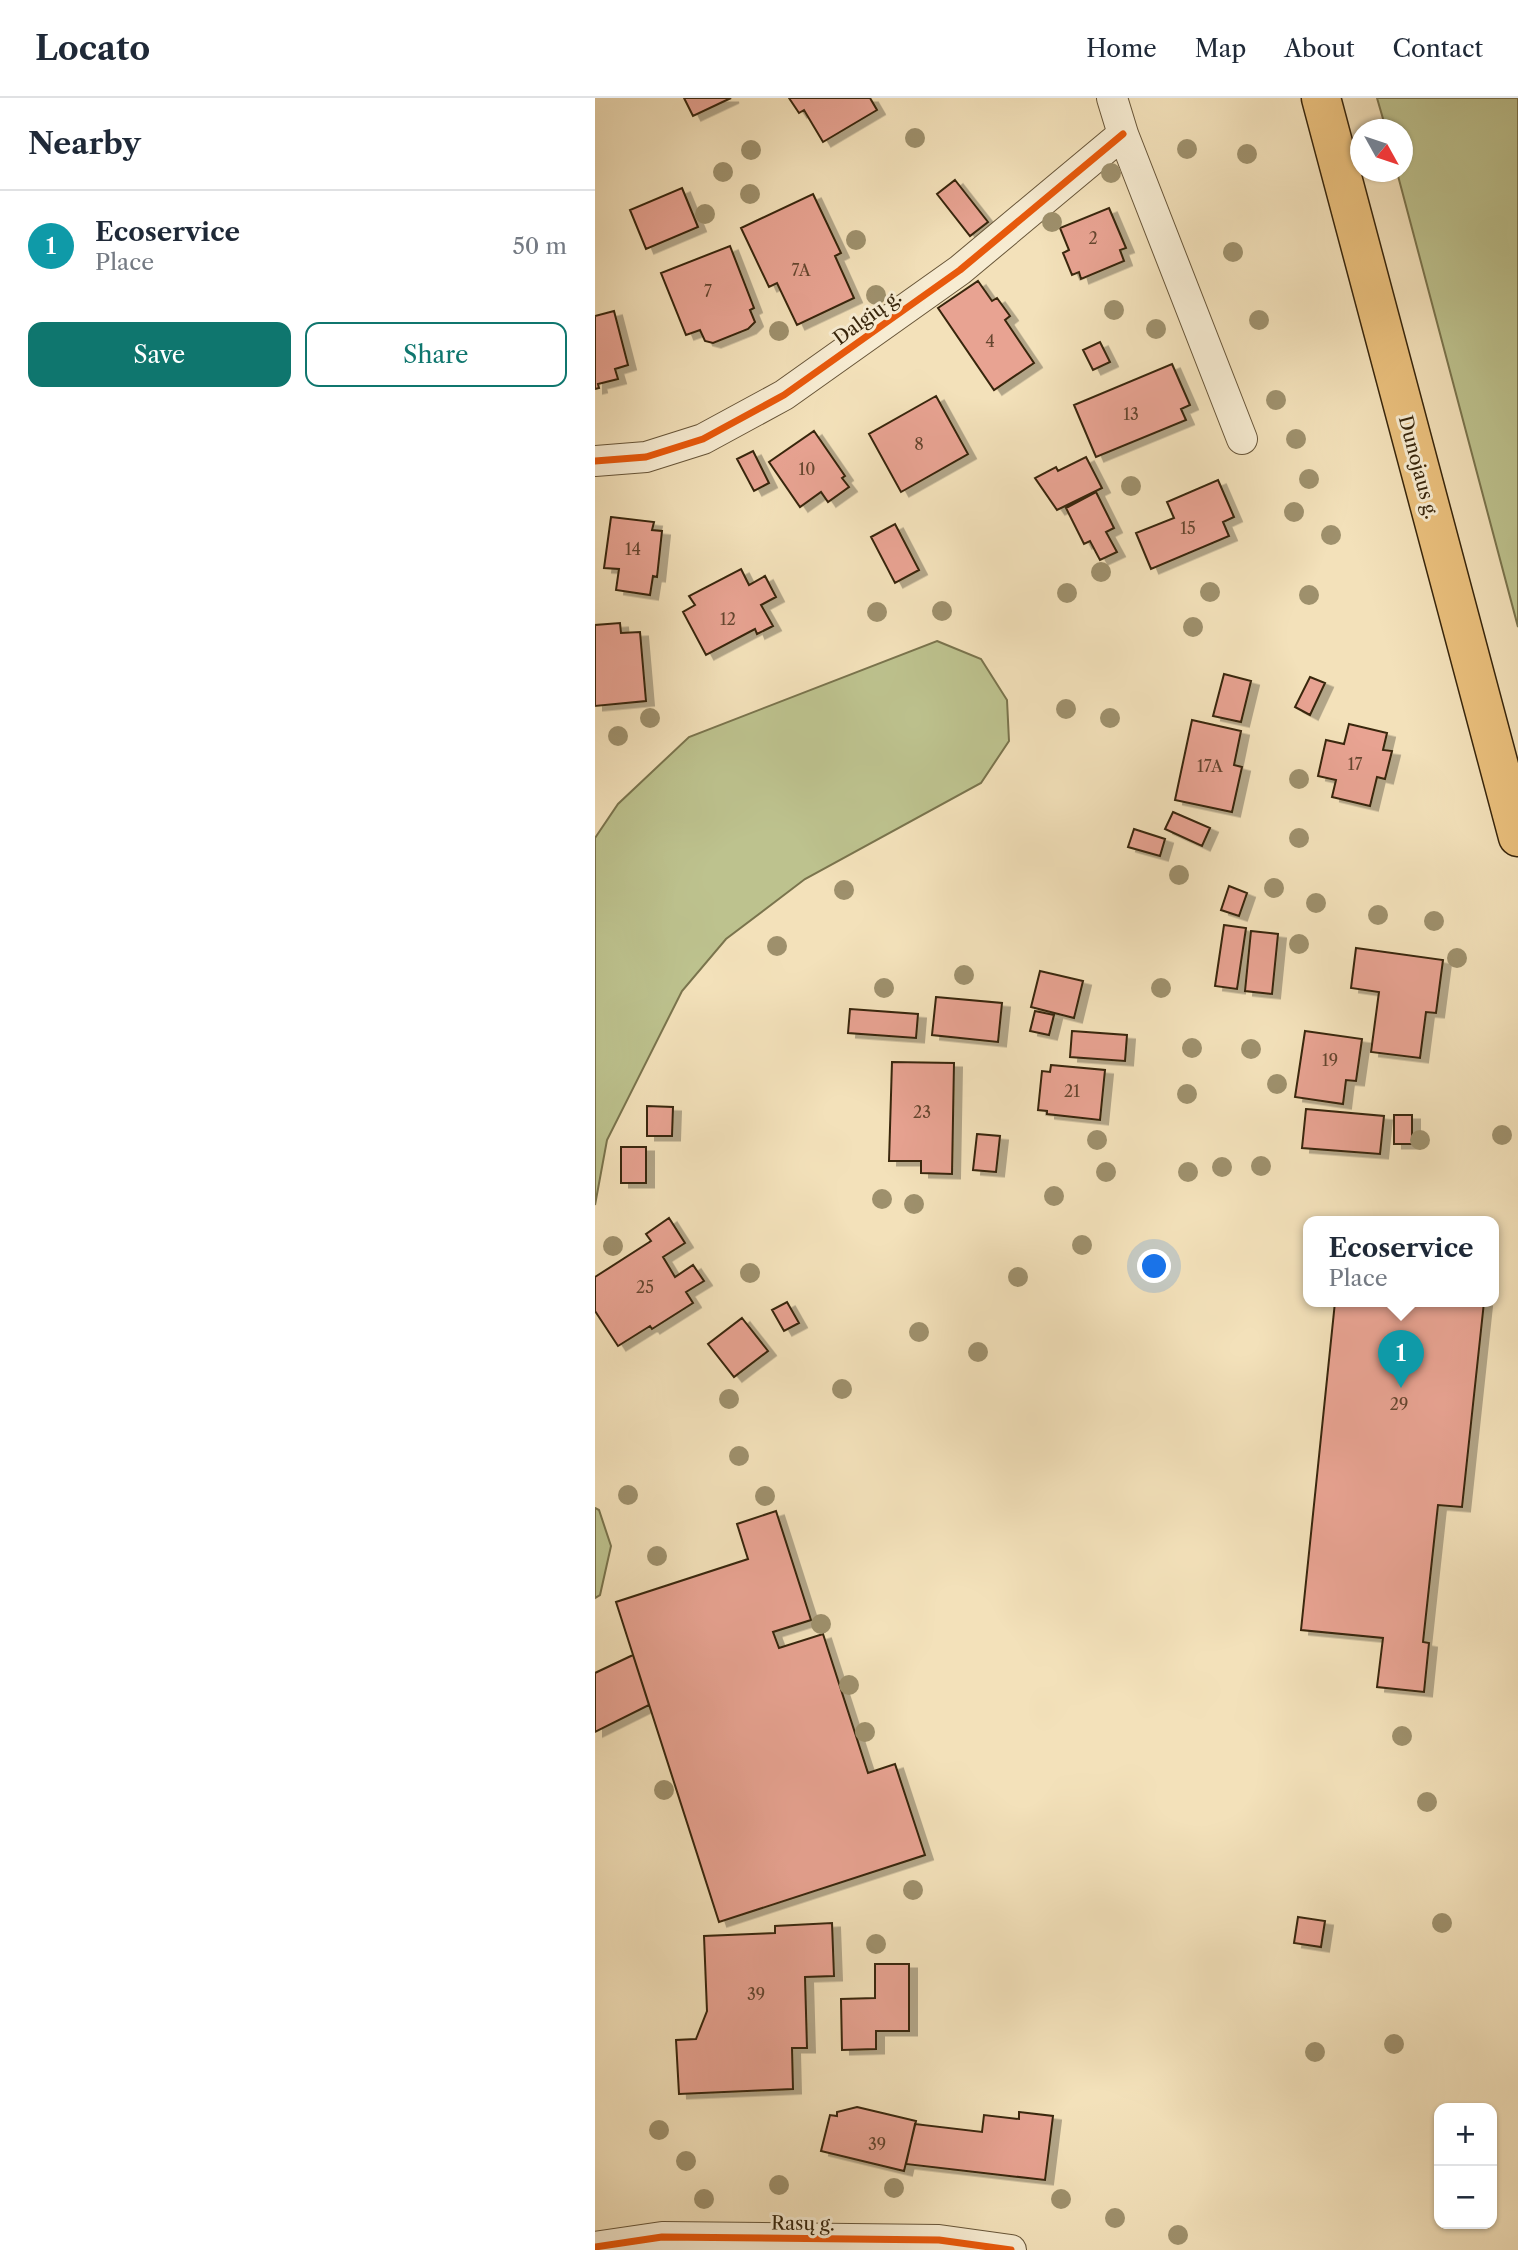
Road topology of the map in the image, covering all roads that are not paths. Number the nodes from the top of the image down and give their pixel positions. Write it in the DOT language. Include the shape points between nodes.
graph roads {
  1 [pos="1112,98"];
  2 [pos="1321,98"];
  3 [pos="1123,134"];
  4 [pos="1242,439"];
  5 [pos="595,461"];
  6 [pos="1518,837"];
  7 [pos="595,2247"];
  8 [pos="1011,2250"];
  1 -- 3 [label="street"];
  2 -- 6 [label="main road, Dunojaus g."];
  3 -- 4 [label="street"];
  3 -- 5 [label="street, Dalgių g." via="960,270 784,395 703,439 646,457"];
  7 -- 8 [label="street, Rasų g." via="662,2237 939,2240"];
}
